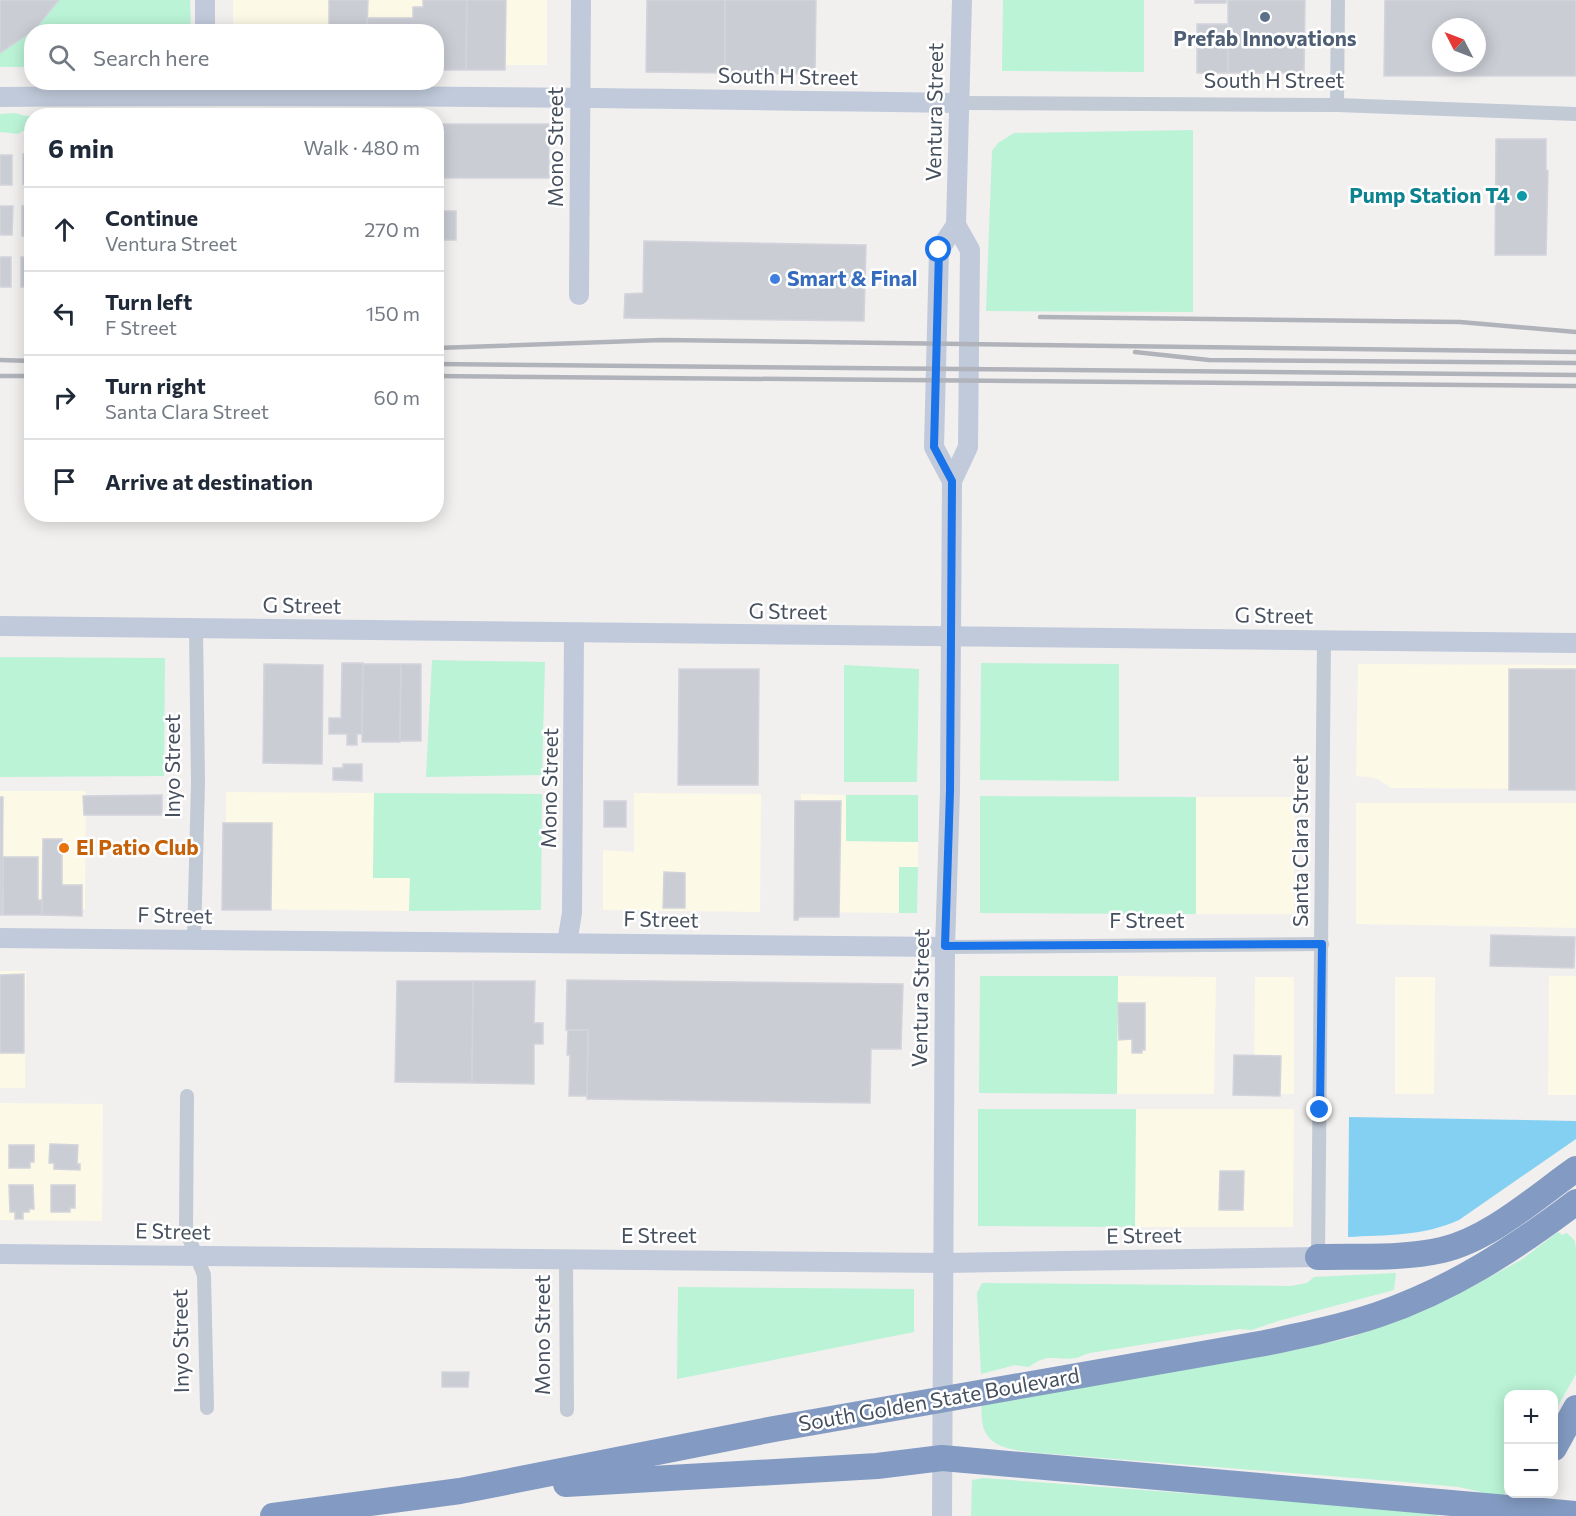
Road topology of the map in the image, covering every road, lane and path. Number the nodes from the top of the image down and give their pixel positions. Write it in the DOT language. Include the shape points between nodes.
graph roads {
  1 [pos="205,0"];
  2 [pos="582,0"];
  3 [pos="962,0"];
  4 [pos="1338,0"];
  5 [pos="205,24"];
  6 [pos="179,90"];
  7 [pos="247,90"];
  8 [pos="0,97"];
  9 [pos="581,98"];
  10 [pos="958,103"];
  11 [pos="1337,105"];
  12 [pos="1576,114"];
  13 [pos="956,225"];
  14 [pos="579,295"];
  15 [pos="952,481"];
  16 [pos="0,626"];
  17 [pos="196,628"];
  18 [pos="574,633"];
  19 [pos="1324,641"];
  20 [pos="1576,643"];
  21 [pos="0,939"];
  22 [pos="194,940"];
  23 [pos="567,943"];
  24 [pos="1322,944"];
  25 [pos="945,946"];
  26 [pos="186,1096"];
  27 [pos="1576,1169"];
  28 [pos="1576,1202"];
  29 [pos="0,1254"];
  30 [pos="196,1256"];
  31 [pos="1318,1257"];
  32 [pos="566,1259"];
  33 [pos="944,1263"];
  34 [pos="207,1408"];
  35 [pos="1576,1408"];
  36 [pos="567,1410"];
  37 [pos="1556,1444"];
  38 [pos="942,1458"];
  39 [pos="460,1491"];
  40 [pos="1517,1498"];
  41 [pos="1527,1498"];
  42 [pos="1576,1514"];
  43 [pos="273,1516"];
  44 [pos="942,1516"];
  45 [pos="1503,1516"];
  46 [pos="1516,1516"];
  1 -- 5 [label="street"];
  2 -- 9 [label="street, Mono Street"];
  3 -- 10 [label="street, Ventura Street"];
  4 -- 11 [label="street"];
  6 -- 8 [label="street, South H Street"];
  7 -- 9 [label="street, South H Street"];
  9 -- 10 [label="street, South H Street"];
  9 -- 14 [label="street, Mono Street"];
  10 -- 11 [label="street, South H Street"];
  10 -- 13 [label="street, Ventura Street"];
  11 -- 12 [label="street, South H Street"];
  13 -- 15 [label="street, Ventura Street" via="970,250 968,447"];
  13 -- 15 [label="street, Ventura Street" via="939,250 934,447"];
  15 -- 25 [label="street, Ventura Street"];
  16 -- 17 [label="street, G Street"];
  17 -- 18 [label="street, G Street"];
  17 -- 22 [label="street, Inyo Street"];
  18 -- 19 [label="street, G Street"];
  18 -- 23 [label="street, Mono Street" via="572,902"];
  19 -- 20 [label="street, G Street"];
  19 -- 24 [label="street, Santa Clara Street"];
  21 -- 22 [label="street, F Street"];
  22 -- 23 [label="street, F Street"];
  23 -- 25 [label="street, F Street"];
  24 -- 25 [label="street, F Street"];
  24 -- 31 [label="street, Santa Clara Street"];
  25 -- 33 [label="street, Ventura Street"];
  26 -- 30 [label="street, Inyo Street" via="186,1231"];
  27 -- 31 [label="highway" via="1495,1226 1444,1250 1397,1256"];
  28 -- 39 [label="highway, South Golden State Boulevard" via="1505,1253 1460,1279 1376,1315 1322,1330 774,1429"];
  29 -- 30 [label="street, E Street"];
  30 -- 32 [label="street, E Street"];
  30 -- 34 [label="street, Inyo Street" via="204,1275"];
  31 -- 33 [label="street, E Street"];
  32 -- 33 [label="street, E Street"];
  32 -- 36 [label="street, Mono Street"];
  33 -- 38 [label="street, Ventura Street"];
  35 -- 37 [label="highway"];
  38 -- 39 [label="highway" via="877,1466"];
  38 -- 42 [label="highway"];
  38 -- 44 [label="street, Ventura Street"];
  39 -- 43 [label="highway, South Golden State Boulevard"];
  40 -- 45 [label="highway"];
  41 -- 46 [label="highway"];
}
